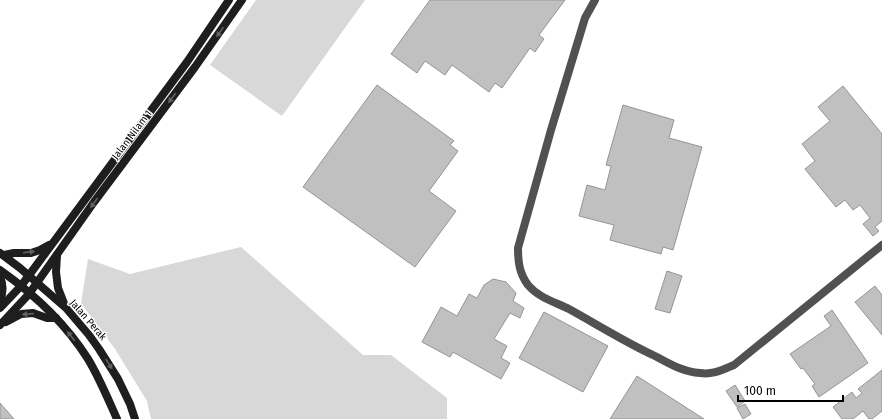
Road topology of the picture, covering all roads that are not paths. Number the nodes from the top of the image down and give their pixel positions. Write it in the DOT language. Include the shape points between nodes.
graph roads {
  1 [pos="229,0"];
  2 [pos="242,0"];
  3 [pos="595,0"];
  4 [pos="52,244"];
  5 [pos="882,245"];
  6 [pos="2,254"];
  7 [pos="57,254"];
  8 [pos="0,270"];
  9 [pos="29,276"];
  10 [pos="0,277"];
  11 [pos="37,282"];
  12 [pos="21,286"];
  13 [pos="29,294"];
  14 [pos="0,301"];
  15 [pos="0,308"];
  16 [pos="66,308"];
  17 [pos="56,318"];
  18 [pos="1,325"];
  19 [pos="117,419"];
  20 [pos="135,419"];
  1 -- 4 [label="main road, Jalan Nilam 1" via="187,62"];
  2 -- 7 [label="main road, Jalan Nilam 1, one-way"];
  3 -- 5 [label="street" via="586,18 551,130 518,248 521,274 536,293 681,370 700,374 716,373 734,365"];
  6 -- 4 [label="main road, one-way" via="31,253"];
  4 -- 9 [label="main road, Jalan Nilam 1"];
  6 -- 9 [label="main road, Jalan Perak"];
  7 -- 11 [label="main road, Jalan Nilam 1"];
  7 -- 16 [label="main road" via="57,282"];
  8 -- 12 [label="main road"];
  9 -- 11 [label="main road, Jalan Perak"];
  9 -- 12 [label="main road, Jalan Nilam 1"];
  10 -- 14 [label="main road" via="3,289"];
  11 -- 13 [label="main road, Jalan Nilam 1"];
  11 -- 16 [label="main road, Jalan Perak"];
  12 -- 13 [label="main road"];
  12 -- 15 [label="main road, Jalan Nilam 1"];
  13 -- 17 [label="main road"];
  13 -- 18 [label="main road, Jalan Nilam 1"];
  16 -- 20 [label="main road, Jalan Perak, one-way" via="100,349 130,404"];
  17 -- 18 [label="main road, one-way" via="33,313 21,314"];
  19 -- 17 [label="main road, one-way" via="88,359"];
}
